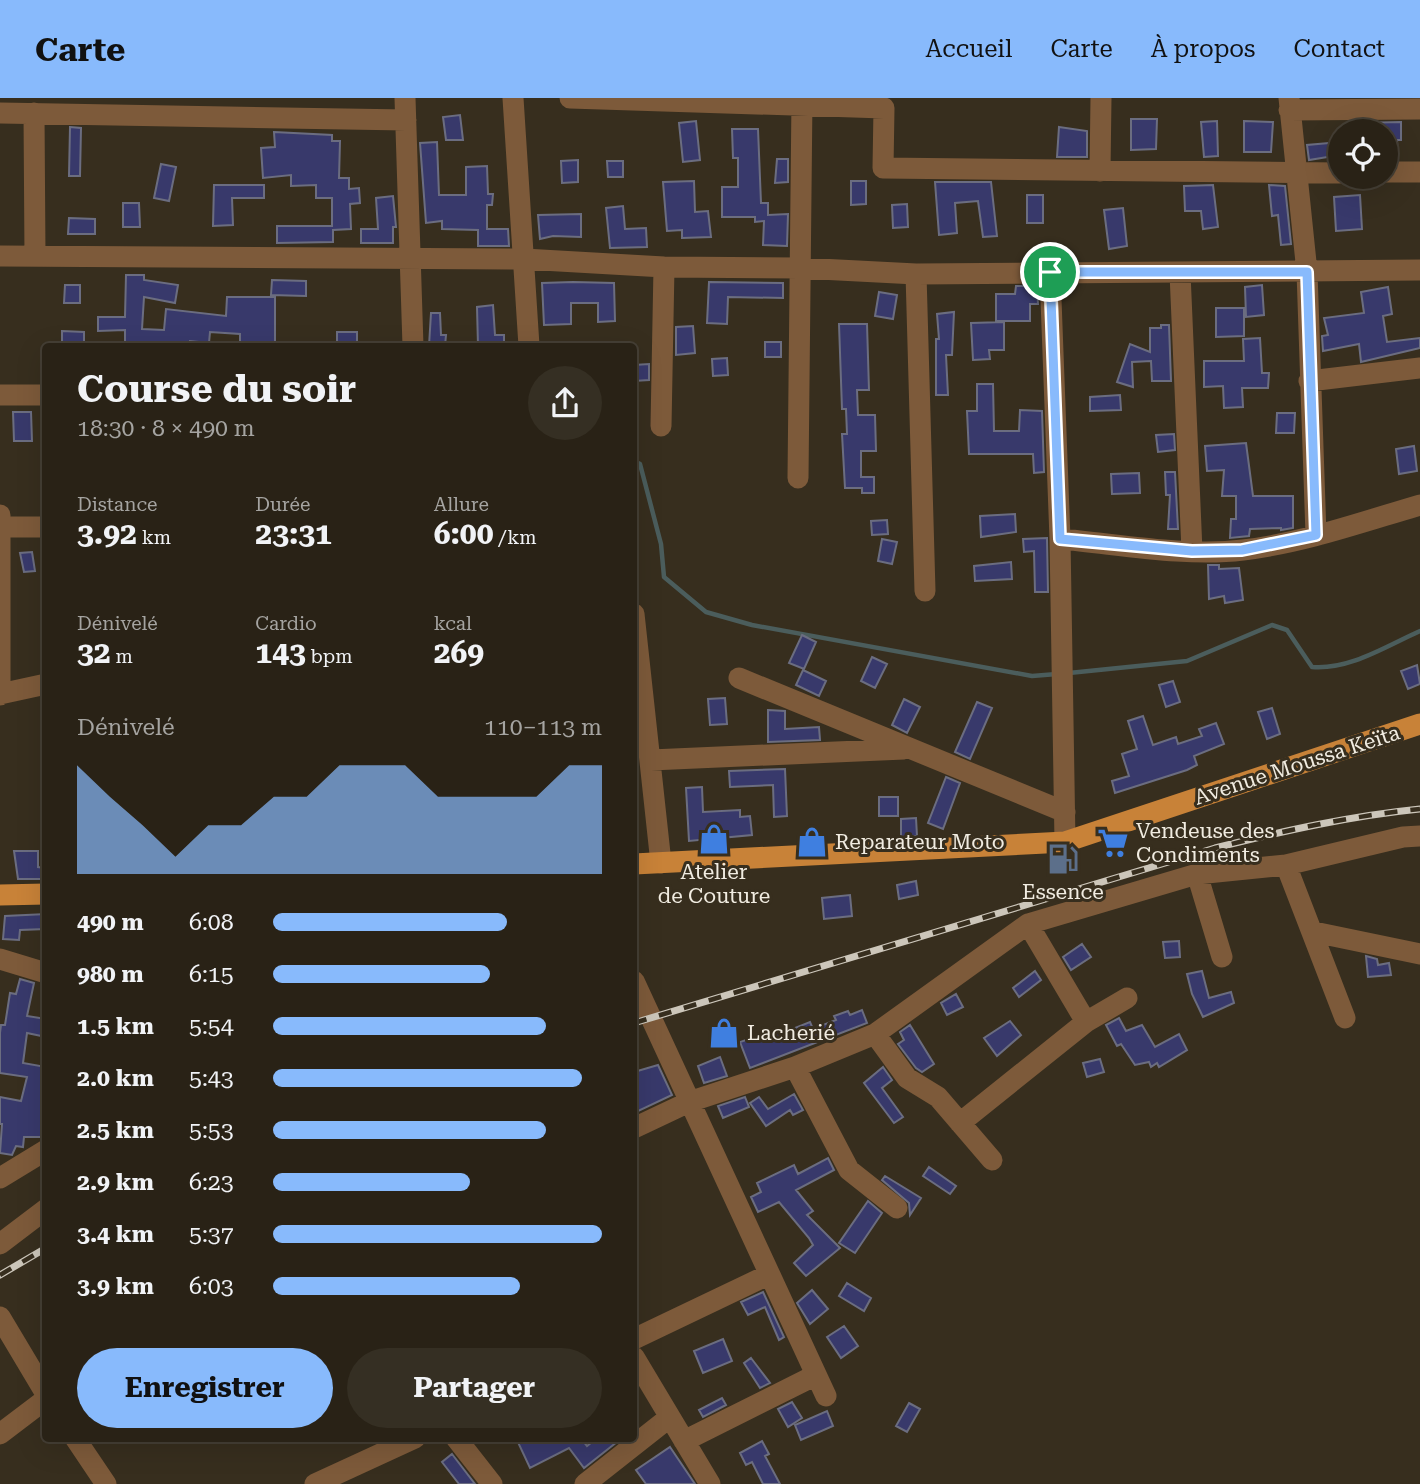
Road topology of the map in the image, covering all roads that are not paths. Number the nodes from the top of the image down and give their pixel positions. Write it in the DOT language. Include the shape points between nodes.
graph roads {
  1 [pos="405,98"];
  2 [pos="513,98"];
  3 [pos="570,98"];
  4 [pos="1101,98"];
  5 [pos="802,102"];
  6 [pos="1289,104"];
  7 [pos="137,106"];
  8 [pos="7,108"];
  9 [pos="1420,109"];
  10 [pos="34,113"];
  11 [pos="406,120"];
  12 [pos="1100,171"];
  13 [pos="1398,172"];
  14 [pos="1420,172"];
  15 [pos="1296,173"];
  16 [pos="1328,173"];
  17 [pos="0,256"];
  18 [pos="35,256"];
  19 [pos="410,258"];
  20 [pos="524,259"];
  21 [pos="664,267"];
  22 [pos="800,268"];
  23 [pos="1420,270"];
  24 [pos="1050,272"];
  25 [pos="1307,272"];
  26 [pos="1180,273"];
  27 [pos="916,274"];
  28 [pos="413,343"];
  29 [pos="529,343"];
  30 [pos="1420,368"];
  31 [pos="1309,381"];
  32 [pos="0,395"];
  33 [pos="42,395"];
  34 [pos="661,426"];
  35 [pos="798,478"];
  36 [pos="1420,505"];
  37 [pos="0,515"];
  38 [pos="0,527"];
  39 [pos="42,527"];
  40 [pos="1316,535"];
  41 [pos="1060,539"];
  42 [pos="1192,551"];
  43 [pos="925,591"];
  44 [pos="637,671"];
  45 [pos="739,678"];
  46 [pos="42,685"];
  47 [pos="0,694"];
  48 [pos="1420,724"];
  49 [pos="910,748"];
  50 [pos="651,760"];
  51 [pos="1065,812"];
  52 [pos="1420,836"];
  53 [pos="1065,842"];
  54 [pos="661,863"];
  55 [pos="637,864"];
  56 [pos="1286,865"];
  57 [pos="1197,874"];
  58 [pos="42,894"];
  59 [pos="0,895"];
  60 [pos="1028,924"];
  61 [pos="1314,932"];
  62 [pos="1420,954"];
  63 [pos="1223,957"];
  64 [pos="0,959"];
  65 [pos="42,972"];
  66 [pos="637,988"];
  67 [pos="1127,998"];
  68 [pos="1345,1018"];
  69 [pos="1086,1022"];
  70 [pos="875,1034"];
  71 [pos="795,1067"];
  72 [pos="689,1102"];
  73 [pos="960,1123"];
  74 [pos="637,1127"];
  75 [pos="42,1152"];
  76 [pos="992,1160"];
  77 [pos="0,1178"];
  78 [pos="897,1208"];
  79 [pos="42,1212"];
  80 [pos="0,1244"];
  81 [pos="768,1275"];
  82 [pos="0,1317"];
  83 [pos="637,1338"];
  84 [pos="637,1362"];
  85 [pos="816,1375"];
  86 [pos="42,1387"];
  87 [pos="826,1396"];
  88 [pos="42,1402"];
  89 [pos="670,1417"];
  90 [pos="0,1434"];
  91 [pos="684,1441"];
  92 [pos="78,1442"];
  93 [pos="406,1442"];
  94 [pos="459,1442"];
  95 [pos="106,1484"];
  96 [pos="315,1484"];
  97 [pos="492,1484"];
  98 [pos="585,1484"];
  99 [pos="710,1484"];
  1 -- 11 [label="street"];
  2 -- 20 [label="street"];
  3 -- 5 [label="street"];
  4 -- 12 [label="street"];
  5 -- 12 [label="street" via="884,108 883,168"];
  5 -- 22 [label="street"];
  6 -- 9 [label="street"];
  6 -- 15 [label="street"];
  7 -- 10 [label="street"];
  7 -- 11 [label="street"];
  8 -- 10 [label="street"];
  10 -- 18 [label="street"];
  11 -- 19 [label="street"];
  12 -- 15 [label="street"];
  13 -- 14 [label="street"];
  15 -- 16 [label="street"];
  15 -- 25 [label="street"];
  17 -- 18 [label="street"];
  18 -- 19 [label="street"];
  19 -- 20 [label="street"];
  19 -- 28 [label="street"];
  20 -- 21 [label="street"];
  20 -- 29 [label="street"];
  21 -- 22 [label="street"];
  21 -- 34 [label="street"];
  22 -- 27 [label="street"];
  22 -- 35 [label="street"];
  23 -- 25 [label="street"];
  24 -- 26 [label="street"];
  24 -- 27 [label="street"];
  24 -- 41 [label="street"];
  25 -- 26 [label="street"];
  25 -- 31 [label="street"];
  26 -- 42 [label="street"];
  27 -- 43 [label="street"];
  30 -- 31 [label="street"];
  31 -- 40 [label="street"];
  32 -- 33 [label="street"];
  36 -- 40 [label="street"];
  37 -- 38 [label="street"];
  38 -- 39 [label="street"];
  38 -- 47 [label="street"];
  40 -- 42 [label="street" via="1242,550"];
  41 -- 42 [label="street"];
  41 -- 51 [label="street"];
  44 -- 50 [label="street"];
  45 -- 49 [label="street"];
  46 -- 47 [label="street"];
  48 -- 53 [label="main road, Avenue Moussa Keïta"];
  49 -- 50 [label="street"];
  49 -- 51 [label="street"];
  50 -- 54 [label="street"];
  51 -- 53 [label="street"];
  52 -- 56 [label="street"];
  53 -- 54 [label="main road, Avenue Moussa Keïta"];
  54 -- 55 [label="main road, Avenue Moussa Keïta"];
  56 -- 57 [label="street"];
  56 -- 61 [label="street"];
  57 -- 60 [label="street"];
  57 -- 63 [label="street"];
  58 -- 59 [label="main road"];
  60 -- 69 [label="street"];
  60 -- 70 [label="street"];
  61 -- 62 [label="street"];
  61 -- 68 [label="street"];
  64 -- 65 [label="street"];
  66 -- 72 [label="street"];
  67 -- 69 [label="street"];
  69 -- 73 [label="street"];
  70 -- 71 [label="street"];
  70 -- 73 [label="street" via="907,1078 938,1097"];
  71 -- 72 [label="street"];
  71 -- 78 [label="street" via="849,1170"];
  72 -- 74 [label="street"];
  72 -- 81 [label="street"];
  73 -- 76 [label="street"];
  75 -- 77 [label="street"];
  79 -- 80 [label="street"];
  81 -- 83 [label="street"];
  81 -- 85 [label="street"];
  82 -- 86 [label="street"];
  84 -- 89 [label="street"];
  85 -- 87 [label="street"];
  85 -- 91 [label="street"];
  88 -- 90 [label="street"];
  89 -- 91 [label="street"];
  89 -- 98 [label="street"];
  91 -- 99 [label="street"];
  92 -- 95 [label="street"];
  93 -- 96 [label="street"];
  94 -- 97 [label="street"];
}
